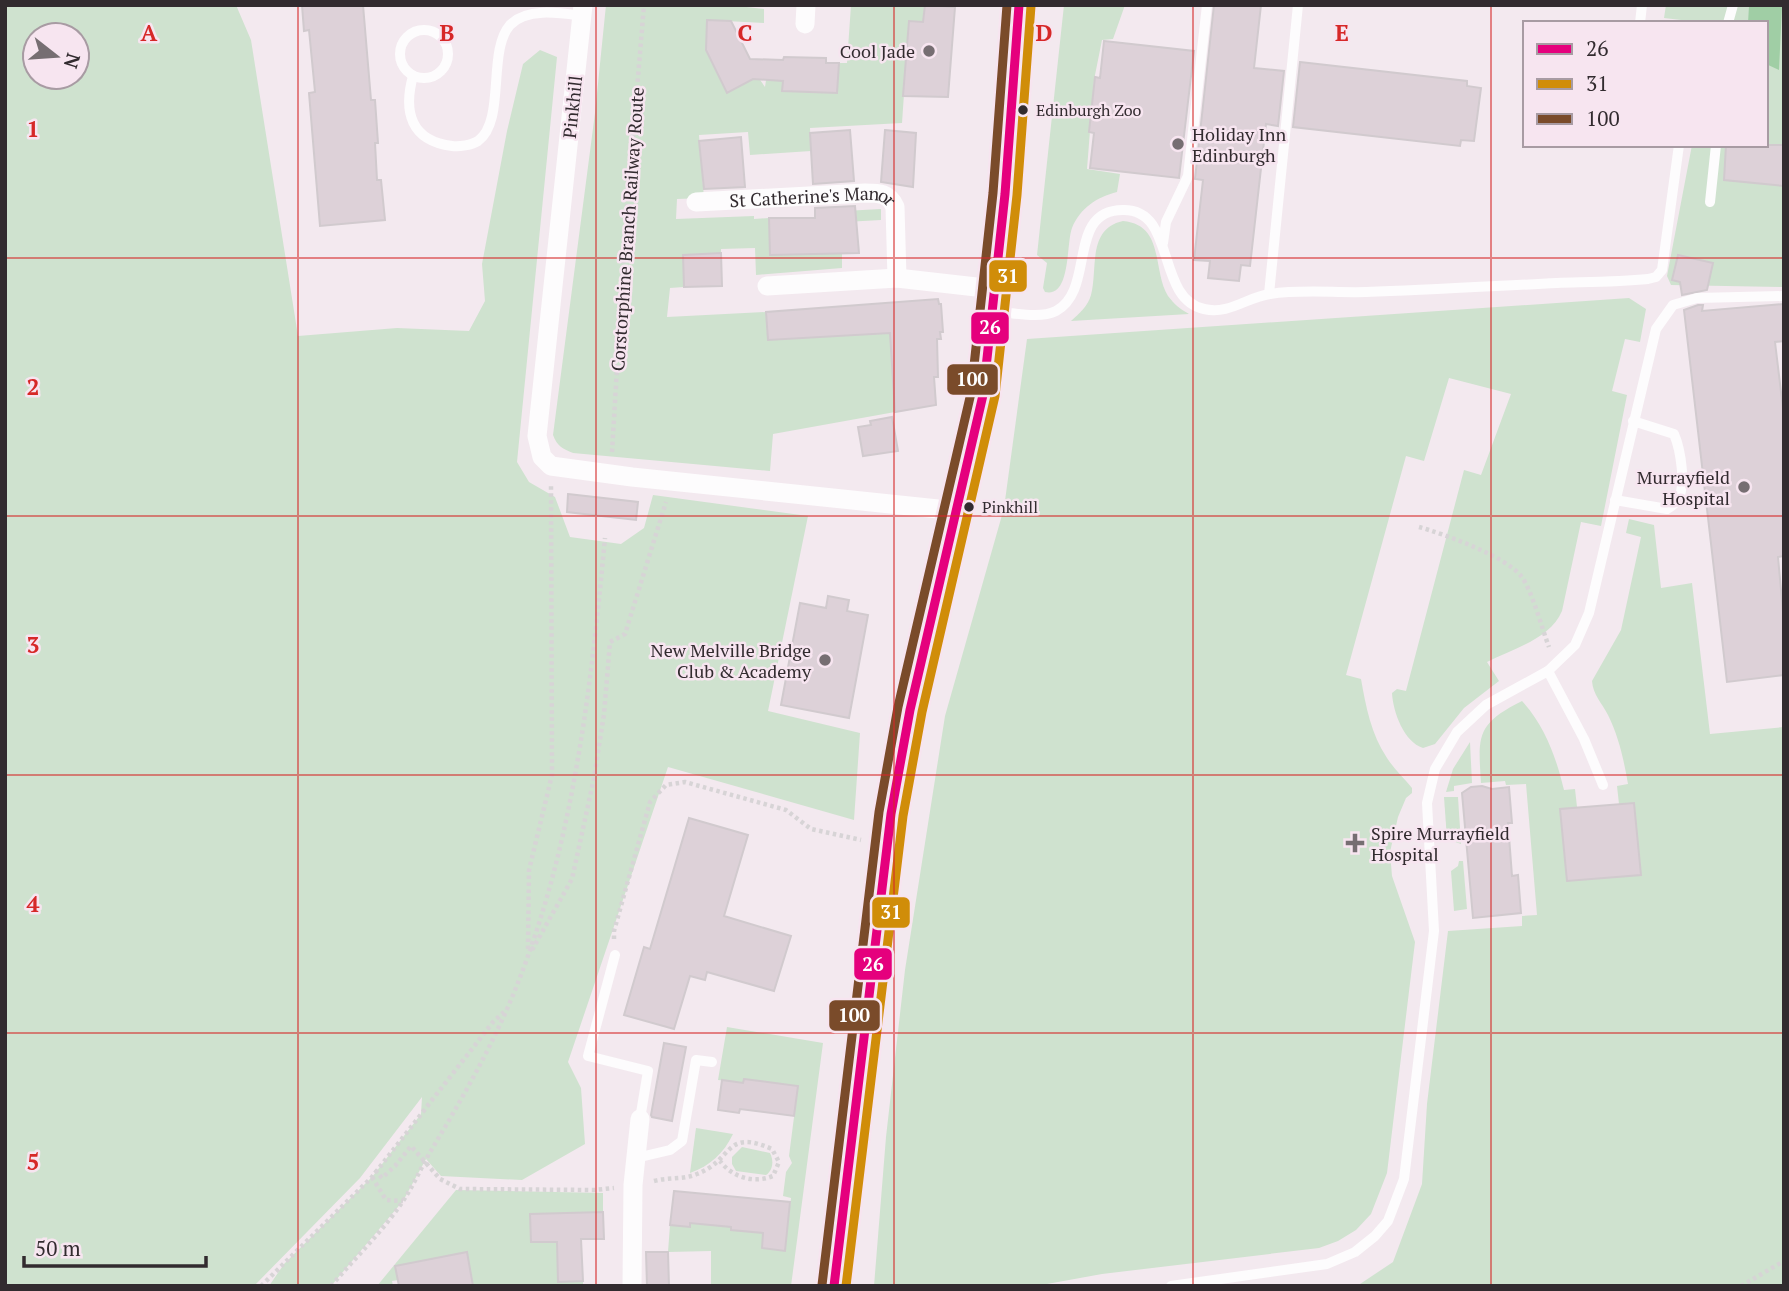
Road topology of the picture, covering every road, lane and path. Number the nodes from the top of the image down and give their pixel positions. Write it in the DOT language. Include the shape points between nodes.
graph roads {
  1 [pos="644,5"];
  2 [pos="1019,5"];
  3 [pos="1207,5"];
  4 [pos="1298,5"];
  5 [pos="583,10"];
  6 [pos="413,76"];
  7 [pos="1679,147"];
  8 [pos="1716,147"];
  9 [pos="696,202"];
  10 [pos="1710,202"];
  11 [pos="1162,243"];
  12 [pos="897,278"];
  13 [pos="766,286"];
  14 [pos="1269,293"];
  15 [pos="1784,296"];
  16 [pos="993,300"];
  17 [pos="1633,421"];
  18 [pos="612,452"];
  19 [pos="551,466"];
  20 [pos="673,481"];
  21 [pos="1615,500"];
  22 [pos="957,511"];
  23 [pos="1419,527"];
  24 [pos="605,538"];
  25 [pos="1551,668"];
  26 [pos="1603,785"];
  27 [pos="886,845"];
  28 [pos="615,954"];
  29 [pos="528,957"];
  30 [pos="507,1009"];
  31 [pos="712,1062"];
  32 [pos="640,1119"];
  33 [pos="635,1158"];
  34 [pos="375,1170"];
  35 [pos="372,1177"];
  36 [pos="460,1189"];
  37 [pos="403,1201"];
  38 [pos="1784,1261"];
  39 [pos="261,1286"];
  40 [pos="331,1286"];
  41 [pos="632,1286"];
  42 [pos="834,1286"];
  43 [pos="1174,1286"];
  44 [pos="1741,1286"];
  1 -- 18 [label="path, Corstorphine Branch Railway Route"];
  2 -- 16 [label="main road"];
  3 -- 11 [label="lane" via="1188,176 1166,222"];
  4 -- 14 [label="lane"];
  5 -- 6 [label="lane" via="528,15 512,23 502,36 491,123 478,141 438,144 419,134 411,119 408,92"];
  5 -- 19 [label="street, Pinkhill" via="537,436 542,457"];
  6 -- 6 [label="lane" via="401,61 403,43 417,31 436,33 447,48 445,66 431,78"];
  7 -- 14 [label="lane" via="1662,270 1656,277 1501,288"];
  8 -- 10 [label="lane"];
  9 -- 12 [label="street, St Catherine's Manor" via="884,194 895,207"];
  11 -- 14 [label="lane" via="1178,289 1192,305 1223,310"];
  11 -- 16 [label="lane" via="1146,217 1136,211 1112,211 1101,216 1087,237 1074,294 1054,312 1038,314"];
  12 -- 13 [label="street"];
  12 -- 16 [label="street"];
  15 -- 17 [label="lane" via="1697,298 1673,305 1656,329"];
  16 -- 22 [label="main road" via="983,395"];
  17 -- 21 [label="lane"];
  17 -- 21 [label="lane" via="1674,434 1680,447 1682,489 1678,501 1667,509"];
  19 -- 20 [label="street"];
  19 -- 29 [label="path" via="552,775 529,870"];
  20 -- 22 [label="street"];
  20 -- 29 [label="path" via="625,634 610,642 594,778 572,879"];
  21 -- 25 [label="lane" via="1588,613 1575,645"];
  22 -- 27 [label="main road" via="910,710"];
  23 -- 25 [label="path" via="1447,535 1513,568 1523,579"];
  24 -- 29 [label="path" via="575,780"];
  25 -- 26 [label="lane"];
  25 -- 43 [label="lane" via="1486,705 1457,732 1435,769 1427,803 1434,931 1404,1179 1388,1221 1354,1252 1327,1264"];
  27 -- 28 [label="path" via="811,829 786,810 685,782 666,785 650,802 614,931"];
  27 -- 42 [label="main road"];
  28 -- 32 [label="lane" via="588,1056 648,1071"];
  29 -- 30 [label="path"];
  30 -- 34 [label="path"];
  30 -- 37 [label="path"];
  31 -- 33 [label="lane" via="696,1060 682,1141 670,1150"];
  32 -- 33 [label="street"];
  33 -- 41 [label="street"];
  34 -- 35 [label="path"];
  34 -- 36 [label="path" via="382,1178 411,1146 440,1179"];
  35 -- 37 [label="path" via="386,1200"];
  35 -- 39 [label="path"];
  37 -- 40 [label="path"];
  38 -- 44 [label="path"];
}
